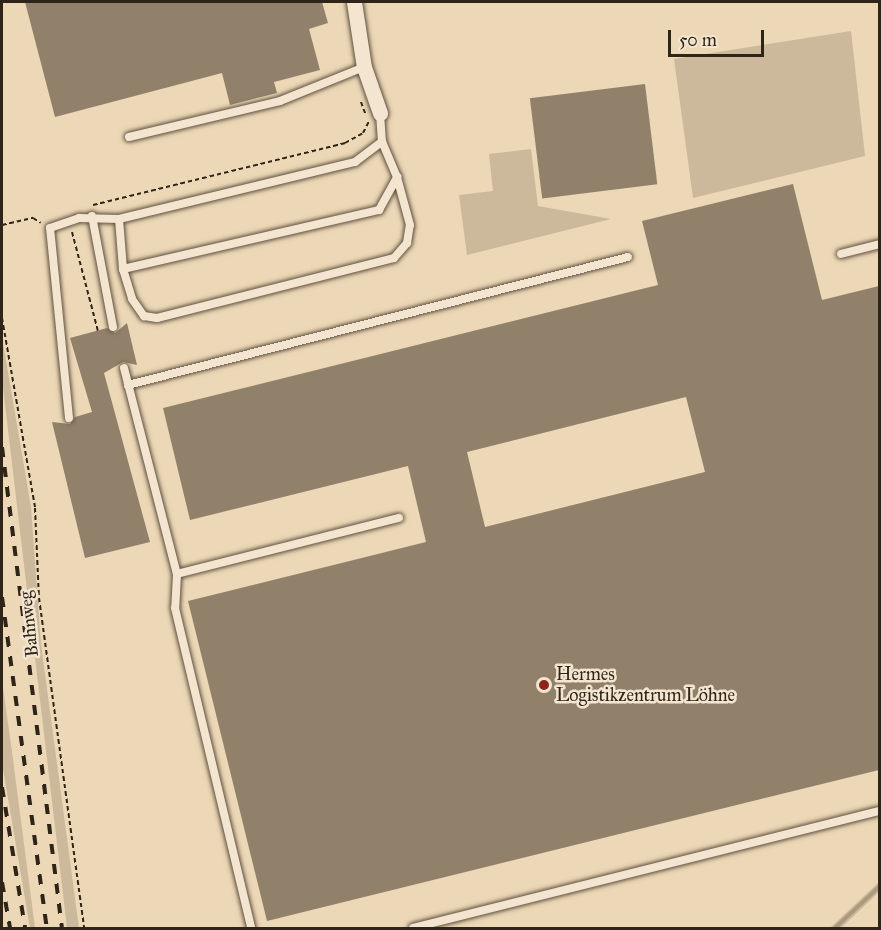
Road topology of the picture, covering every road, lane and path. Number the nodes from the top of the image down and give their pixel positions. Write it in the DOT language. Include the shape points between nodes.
graph roads {
  1 [pos="354,2"];
  2 [pos="364,67"];
  3 [pos="377,106"];
  4 [pos="129,137"];
  5 [pos="382,142"];
  6 [pos="397,177"];
  7 [pos="90,206"];
  8 [pos="92,216"];
  9 [pos="119,219"];
  10 [pos="47,220"];
  11 [pos="69,220"];
  12 [pos="2,225"];
  13 [pos="879,244"];
  14 [pos="841,254"];
  15 [pos="628,257"];
  16 [pos="123,269"];
  17 [pos="2,318"];
  18 [pos="113,327"];
  19 [pos="98,331"];
  20 [pos="124,368"];
  21 [pos="128,385"];
  22 [pos="69,418"];
  23 [pos="399,518"];
  24 [pos="177,574"];
  25 [pos="879,811"];
  26 [pos="84,928"];
  27 [pos="251,928"];
  28 [pos="413,928"];
  1 -- 2 [label="street"];
  2 -- 3 [label="street"];
  2 -- 4 [label="lane" via="280,101"];
  3 -- 5 [label="lane"];
  3 -- 7 [label="path" via="361,102 369,114 368,124 345,143"];
  5 -- 6 [label="lane"];
  5 -- 9 [label="lane" via="355,162"];
  6 -- 16 [label="lane" via="380,210"];
  6 -- 16 [label="lane" via="410,225 407,243 394,258 157,318 144,316 132,299"];
  8 -- 9 [label="lane"];
  8 -- 11 [label="lane"];
  8 -- 18 [label="lane"];
  9 -- 16 [label="lane"];
  10 -- 12 [label="path"];
  11 -- 19 [label="path"];
  11 -- 22 [label="lane" via="50,228 47,238"];
  13 -- 14 [label="lane"];
  15 -- 21 [label="lane"];
  17 -- 26 [label="path, Bahnweg" via="35,508 45,649"];
  20 -- 21 [label="lane"];
  21 -- 24 [label="lane"];
  23 -- 24 [label="lane"];
  24 -- 27 [label="lane" via="175,608"];
  25 -- 28 [label="lane"];
}
